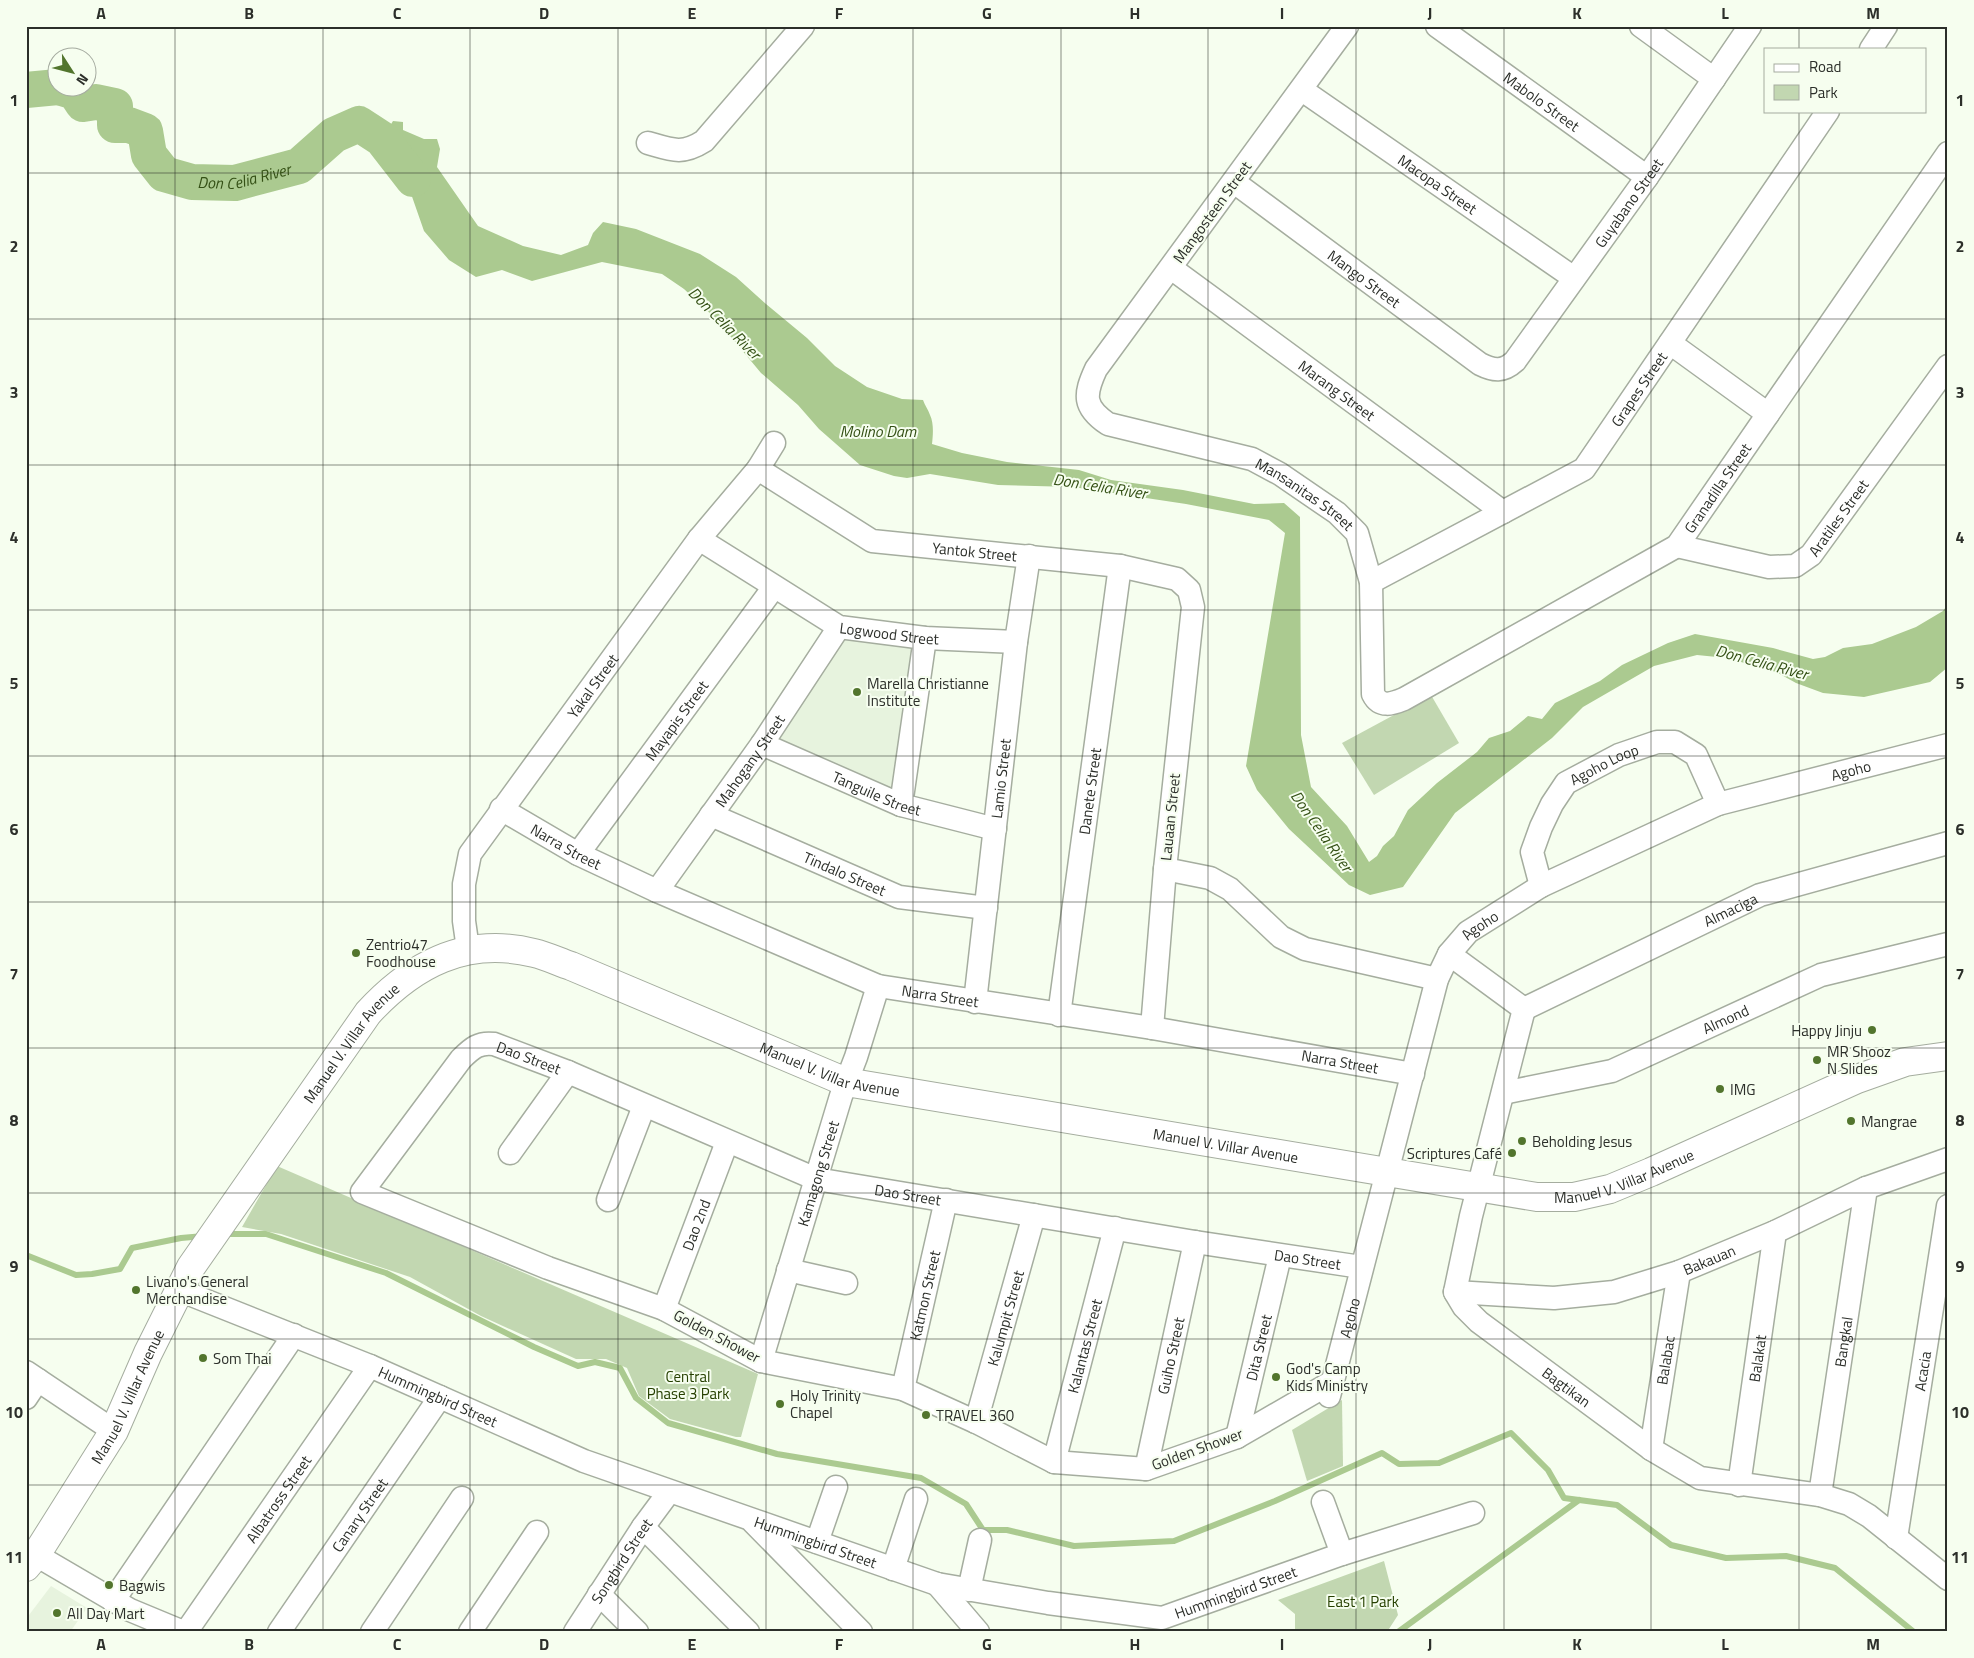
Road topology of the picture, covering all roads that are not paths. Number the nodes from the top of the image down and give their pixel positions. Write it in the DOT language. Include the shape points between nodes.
graph roads {
  1 [pos="803,26"];
  2 [pos="1347,26"];
  3 [pos="1437,26"];
  4 [pos="1641,26"];
  5 [pos="1750,26"];
  6 [pos="1886,26"];
  7 [pos="1872,48"];
  8 [pos="1714,79"];
  9 [pos="1302,90"];
  10 [pos="1827,112"];
  11 [pos="648,143"];
  12 [pos="1948,153"];
  13 [pos="1647,177"];
  14 [pos="1234,182"];
  15 [pos="1171,268"];
  16 [pos="1574,278"];
  17 [pos="1670,343"];
  18 [pos="1498,371"];
  19 [pos="1944,377"];
  20 [pos="1087,402"];
  21 [pos="1768,414"];
  22 [pos="774,444"];
  23 [pos="758,469"];
  24 [pos="1503,512"];
  25 [pos="699,539"];
  26 [pos="1677,546"];
  27 [pos="1029,556"];
  28 [pos="1120,566"];
  29 [pos="1371,582"];
  30 [pos="774,587"];
  31 [pos="1193,607"];
  32 [pos="840,627"];
  33 [pos="925,638"];
  34 [pos="1016,642"];
  35 [pos="1382,704"];
  36 [pos="762,744"];
  37 [pos="1948,745"];
  38 [pos="1718,804"];
  39 [pos="901,805"];
  40 [pos="502,809"];
  41 [pos="711,815"];
  42 [pos="995,829"];
  43 [pos="1948,843"];
  44 [pos="578,854"];
  45 [pos="1165,869"];
  46 [pos="1541,886"];
  47 [pos="657,891"];
  48 [pos="986,908"];
  49 [pos="1948,944"];
  50 [pos="468,949"];
  51 [pos="1449,954"];
  52 [pos="1437,979"];
  53 [pos="878,986"];
  54 [pos="975,1002"];
  55 [pos="1524,1009"];
  56 [pos="1059,1015"];
  57 [pos="1152,1028"];
  58 [pos="476,1045"];
  59 [pos="1948,1056"];
  60 [pos="568,1072"];
  61 [pos="1413,1074"];
  62 [pos="846,1082"];
  63 [pos="1503,1093"];
  64 [pos="644,1106"];
  65 [pos="728,1142"];
  66 [pos="510,1153"];
  67 [pos="1948,1159"];
  68 [pos="1388,1174"];
  69 [pos="816,1179"];
  70 [pos="1478,1188"];
  71 [pos="1866,1188"];
  72 [pos="608,1200"];
  73 [pos="946,1200"];
  74 [pos="1948,1206"];
  75 [pos="1034,1215"];
  76 [pos="1115,1228"];
  77 [pos="1774,1232"];
  78 [pos="1195,1242"];
  79 [pos="1280,1256"];
  80 [pos="1361,1267"];
  81 [pos="788,1270"];
  82 [pos="1679,1272"];
  83 [pos="185,1278"];
  84 [pos="846,1283"];
  85 [pos="1455,1292"];
  86 [pos="664,1308"];
  87 [pos="294,1335"];
  88 [pos="760,1361"];
  89 [pos="370,1366"];
  90 [pos="30,1384"];
  91 [pos="903,1389"];
  92 [pos="1331,1390"];
  93 [pos="440,1397"];
  94 [pos="976,1422"];
  95 [pos="114,1431"];
  96 [pos="1237,1437"];
  97 [pos="1651,1449"];
  98 [pos="1054,1462"];
  99 [pos="1146,1469"];
  100 [pos="1739,1485"];
  101 [pos="836,1487"];
  102 [pos="669,1492"];
  103 [pos="1820,1496"];
  104 [pos="462,1498"];
  105 [pos="916,1499"];
  106 [pos="1323,1502"];
  107 [pos="1473,1513"];
  108 [pos="749,1518"];
  109 [pos="643,1527"];
  110 [pos="537,1532"];
  111 [pos="1896,1538"];
  112 [pos="980,1540"];
  113 [pos="818,1542"];
  114 [pos="1342,1554"];
  115 [pos="31,1561"];
  116 [pos="893,1569"];
  117 [pos="1948,1579"];
  118 [pos="937,1584"];
  119 [pos="969,1590"];
  120 [pos="600,1594"];
  121 [pos="113,1601"];
  122 [pos="185,1632"];
  123 [pos="279,1632"];
  124 [pos="372,1632"];
  125 [pos="470,1632"];
  126 [pos="575,1632"];
  127 [pos="637,1632"];
  128 [pos="748,1632"];
  129 [pos="860,1632"];
  130 [pos="978,1632"];
  1 -- 11 [label="street" via="704,141 694,148 679,151"];
  2 -- 9 [label="street, Mangosteen Street"];
  3 -- 13 [label="street, Mabolo Street"];
  4 -- 8 [label="street"];
  5 -- 8 [label="street, Guyabano Street"];
  6 -- 7 [label="street"];
  8 -- 13 [label="street, Guyabano Street"];
  9 -- 14 [label="street, Mangosteen Street"];
  9 -- 16 [label="street, Macopa Street"];
  10 -- 17 [label="street, Grapes Street"];
  12 -- 21 [label="street, Granadilla Street"];
  13 -- 16 [label="street, Guyabano Street"];
  14 -- 15 [label="street, Mangosteen Street"];
  14 -- 18 [label="street, Mango Street" via="1480,364"];
  15 -- 20 [label="street, Mangosteen Street" via="1096,369 1088,386"];
  15 -- 24 [label="street, Marang Street"];
  16 -- 18 [label="street, Guyabano Street" via="1515,361"];
  17 -- 21 [label="street"];
  17 -- 24 [label="street, Grapes Street" via="1584,470"];
  19 -- 26 [label="street, Aratiles Street" via="1811,555 1795,566 1770,567"];
  20 -- 29 [label="street, Mansanitas Street" via="1096,416 1108,424 1252,459 1280,474 1337,513 1357,533"];
  21 -- 26 [label="street, Granadilla Street"];
  22 -- 23 [label="street, Yakal Street"];
  23 -- 25 [label="street, Yakal Street"];
  23 -- 27 [label="street, Yantok Street" via="872,541"];
  24 -- 29 [label="street, Grapes Street"];
  25 -- 30 [label="street, Logwood Street"];
  25 -- 40 [label="street, Yakal Street"];
  26 -- 35 [label="street, Granadilla Street" via="1404,700"];
  27 -- 28 [label="street, Yantok Street"];
  27 -- 34 [label="street, Lamio Street"];
  28 -- 31 [label="street, Yantok Street" via="1177,579 1189,590"];
  28 -- 56 [label="street, Danete Street"];
  29 -- 35 [label="street, Mansanitas Street" via="1373,694"];
  30 -- 32 [label="street, Logwood Street"];
  30 -- 44 [label="street, Mayapis Street"];
  31 -- 45 [label="street, Lauaan Street"];
  32 -- 33 [label="street, Logwood Street"];
  32 -- 36 [label="street, Mahogany Street"];
  33 -- 34 [label="street, Logwood Street"];
  33 -- 39 [label="street"];
  34 -- 42 [label="street, Lamio Street"];
  36 -- 39 [label="street, Tanguile Street"];
  36 -- 41 [label="street, Mahogany Street"];
  37 -- 38 [label="street, Agoho"];
  38 -- 46 [label="street, Agoho"];
  38 -- 46 [label="street, Agoho Loop" via="1696,755 1675,742 1657,742 1619,755 1566,784 1552,804 1532,852"];
  39 -- 42 [label="street, Tanguile Street"];
  40 -- 44 [label="street, Narra Street"];
  40 -- 50 [label="street, Yakal Street" via="470,854 464,884"];
  41 -- 47 [label="street, Mahogany Street"];
  41 -- 48 [label="street, Tindalo Street" via="899,897"];
  42 -- 48 [label="street, Lamio Street"];
  43 -- 55 [label="street, Almaciga" via="1760,895"];
  44 -- 47 [label="street, Narra Street"];
  45 -- 52 [label="street" via="1210,878 1230,889 1280,937 1306,949"];
  45 -- 57 [label="street, Lauaan Street"];
  46 -- 51 [label="street, Agoho" via="1468,932"];
  47 -- 53 [label="street, Narra Street"];
  48 -- 54 [label="street, Lamio Street"];
  49 -- 63 [label="street, Almond" via="1821,975 1612,1071"];
  50 -- 62 [label="street, Manuel V. Villar Avenue" via="499,948 534,953 561,962"];
  50 -- 83 [label="street, Manuel V. Villar Avenue" via="411,974 375,1006 222,1220"];
  51 -- 52 [label="street, Agoho"];
  51 -- 55 [label="street"];
  52 -- 61 [label="street, Agoho"];
  53 -- 54 [label="street, Narra Street"];
  53 -- 62 [label="street, Kamagong Street"];
  54 -- 56 [label="street, Narra Street"];
  55 -- 63 [label="street"];
  56 -- 57 [label="street, Narra Street"];
  57 -- 61 [label="street, Narra Street"];
  58 -- 60 [label="street, Dao Street" via="494,1044"];
  58 -- 86 [label="street, Golden Shower" via="462,1058 362,1192 548,1268"];
  59 -- 70 [label="street, Manuel V. Villar Avenue" via="1905,1062 1857,1079 1610,1189 1574,1197 1537,1197"];
  60 -- 64 [label="street, Dao Street"];
  60 -- 66 [label="street"];
  61 -- 68 [label="street, Agoho"];
  62 -- 68 [label="street, Manuel V. Villar Avenue"];
  62 -- 69 [label="street, Kamagong Street"];
  63 -- 70 [label="street"];
  64 -- 65 [label="street, Dao Street"];
  64 -- 72 [label="street"];
  65 -- 69 [label="street, Dao Street"];
  65 -- 86 [label="street, Dao 2nd"];
  67 -- 71 [label="street, Bakauan"];
  68 -- 70 [label="street, Manuel V. Villar Avenue"];
  68 -- 80 [label="street, Agoho"];
  69 -- 73 [label="street, Dao Street"];
  69 -- 81 [label="street, Kamagong Street"];
  70 -- 85 [label="street"];
  71 -- 77 [label="street, Bakauan"];
  71 -- 103 [label="street, Bangkal"];
  73 -- 75 [label="street, Dao Street"];
  73 -- 91 [label="street, Katmon Street"];
  74 -- 111 [label="street, Acacia"];
  75 -- 76 [label="street, Dao Street"];
  75 -- 94 [label="street, Kalumpit Street"];
  76 -- 78 [label="street, Dao Street"];
  76 -- 98 [label="street, Kalantas Street"];
  77 -- 82 [label="street, Bakauan"];
  77 -- 100 [label="street, Balakat"];
  78 -- 79 [label="street, Dao Street"];
  78 -- 99 [label="street, Guiho Street"];
  79 -- 80 [label="street, Dao Street"];
  79 -- 96 [label="street, Dita Street"];
  80 -- 92 [label="street, Agoho"];
  81 -- 84 [label="street"];
  81 -- 88 [label="street, Kamagong Street"];
  82 -- 85 [label="street, Bakauan" via="1614,1292 1584,1296 1554,1298"];
  82 -- 97 [label="street, Balabac"];
  83 -- 87 [label="street, Hummingbird Street"];
  83 -- 95 [label="street, Manuel V. Villar Avenue"];
  85 -- 97 [label="street, Bagtikan" via="1479,1322"];
  86 -- 88 [label="street, Golden Shower"];
  87 -- 89 [label="street, Hummingbird Street"];
  87 -- 121 [label="street"];
  88 -- 91 [label="street, Golden Shower"];
  89 -- 93 [label="street, Hummingbird Street"];
  89 -- 122 [label="street, Albatross Street"];
  90 -- 95 [label="street"];
  91 -- 94 [label="street, Golden Shower"];
  92 -- 96 [label="street, Golden Shower"];
  93 -- 102 [label="street, Hummingbird Street" via="584,1461"];
  93 -- 123 [label="street, Canary Street"];
  94 -- 98 [label="street, Golden Shower"];
  95 -- 115 [label="street, Manuel V. Villar Avenue"];
  96 -- 99 [label="street, Golden Shower"];
  97 -- 100 [label="street, Bagtikan" via="1700,1478"];
  98 -- 99 [label="street, Golden Shower"];
  100 -- 103 [label="street, Bagtikan"];
  101 -- 113 [label="street"];
  102 -- 108 [label="street, Hummingbird Street"];
  102 -- 109 [label="street, Songbird Street"];
  103 -- 111 [label="street, Bagtikan" via="1848,1504"];
  104 -- 124 [label="street"];
  105 -- 116 [label="street"];
  106 -- 114 [label="street"];
  107 -- 114 [label="street, Hummingbird Street"];
  108 -- 113 [label="street, Hummingbird Street"];
  108 -- 129 [label="street"];
  109 -- 120 [label="street, Songbird Street"];
  109 -- 128 [label="street"];
  110 -- 125 [label="street"];
  111 -- 117 [label="street, Bagtikan"];
  112 -- 119 [label="street"];
  113 -- 116 [label="street, Hummingbird Street"];
  114 -- 119 [label="street, Hummingbird Street" via="1162,1618"];
  115 -- 121 [label="street"];
  116 -- 118 [label="street, Hummingbird Street"];
  118 -- 119 [label="street, Hummingbird Street"];
  118 -- 130 [label="street"];
  120 -- 126 [label="street, Songbird Street"];
  120 -- 127 [label="street"];
  121 -- 122 [label="street"];
}
